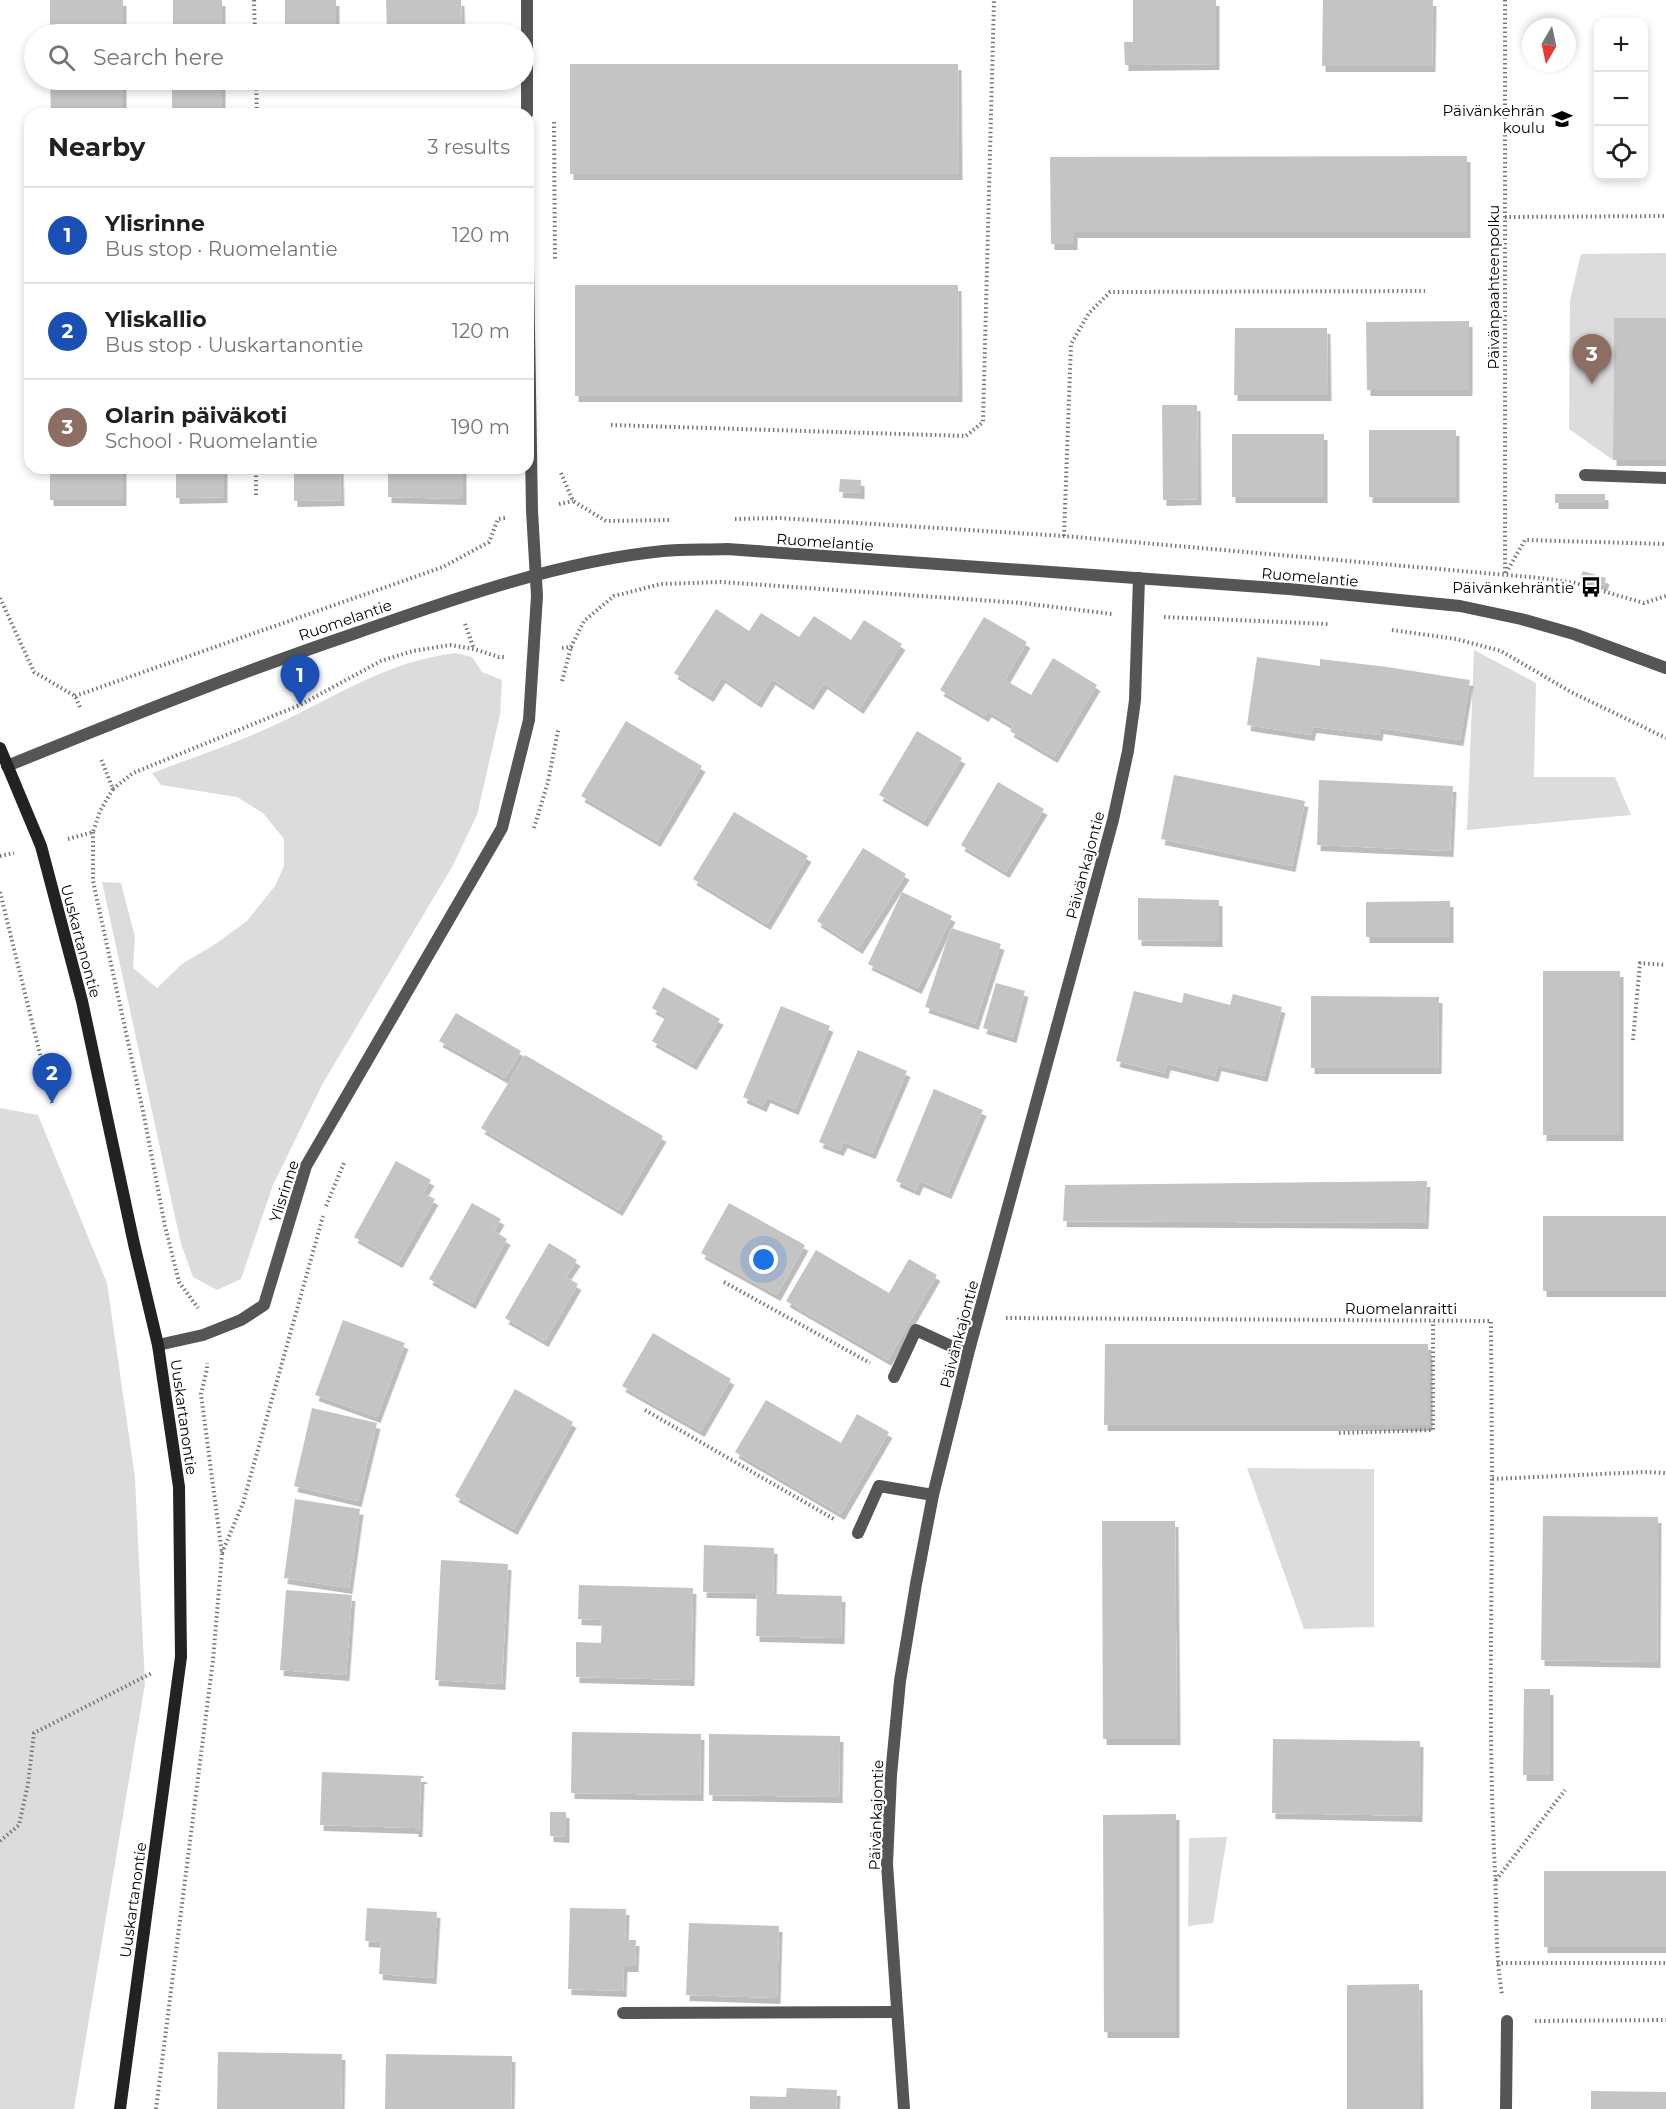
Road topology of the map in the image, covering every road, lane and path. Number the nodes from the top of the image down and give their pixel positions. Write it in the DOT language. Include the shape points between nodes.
graph roads {
  1 [pos="254,0"];
  2 [pos="526,0"];
  3 [pos="994,0"];
  4 [pos="1505,0"];
  5 [pos="255,24"];
  6 [pos="526,24"];
  7 [pos="256,90"];
  8 [pos="527,90"];
  9 [pos="257,108"];
  10 [pos="527,108"];
  11 [pos="554,119"];
  12 [pos="1666,216"];
  13 [pos="1505,217"];
  14 [pos="555,261"];
  15 [pos="1425,291"];
  16 [pos="611,425"];
  17 [pos="557,463"];
  18 [pos="256,474"];
  19 [pos="531,474"];
  20 [pos="1585,475"];
  21 [pos="1666,478"];
  22 [pos="256,495"];
  23 [pos="573,501"];
  24 [pos="532,511"];
  25 [pos="733,519"];
  26 [pos="676,520"];
  27 [pos="1064,536"];
  28 [pos="1666,544"];
  29 [pos="1505,574"];
  30 [pos="536,576"];
  31 [pos="1139,578"];
  32 [pos="1666,596"];
  33 [pos="1138,617"];
  34 [pos="1332,624"];
  35 [pos="1389,630"];
  36 [pos="571,647"];
  37 [pos="533,654"];
  38 [pos="1666,668"];
  39 [pos="561,691"];
  40 [pos="75,696"];
  41 [pos="558,724"];
  42 [pos="1666,738"];
  43 [pos="0,748"];
  44 [pos="4,767"];
  45 [pos="113,789"];
  46 [pos="531,834"];
  47 [pos="0,892"];
  48 [pos="1666,965"];
  49 [pos="1634,1040"];
  50 [pos="52,1103"];
  51 [pos="348,1155"];
  52 [pos="724,1282"];
  53 [pos="978,1317"];
  54 [pos="1433,1321"];
  55 [pos="158,1345"];
  56 [pos="968,1354"];
  57 [pos="894,1377"];
  58 [pos="645,1410"];
  59 [pos="1339,1433"];
  60 [pos="1666,1473"];
  61 [pos="1492,1479"];
  62 [pos="933,1495"];
  63 [pos="858,1533"];
  64 [pos="222,1554"];
  65 [pos="181,1657"];
  66 [pos="1565,1790"];
  67 [pos="0,1841"];
  68 [pos="1496,1880"];
  69 [pos="1497,1963"];
  70 [pos="1666,1963"];
  71 [pos="897,2012"];
  72 [pos="623,2013"];
  73 [pos="1666,2020"];
  74 [pos="1507,2021"];
  75 [pos="120,2109"];
  76 [pos="904,2109"];
  77 [pos="1506,2109"];
  1 -- 5 [label="path"];
  2 -- 6 [label="street"];
  3 -- 16 [label="path" via="983,422 966,436"];
  4 -- 13 [label="path, Päivänpaahteenpolku"];
  7 -- 9 [label="path"];
  8 -- 10 [label="street"];
  11 -- 14 [label="path"];
  12 -- 13 [label="path"];
  13 -- 29 [label="path, Päivänpaahteenpolku"];
  15 -- 27 [label="path" via="1110,292 1089,313 1071,344"];
  17 -- 23 [label="path"];
  18 -- 22 [label="path"];
  19 -- 24 [label="street, Ylisrinne"];
  20 -- 21 [label="street"];
  23 -- 24 [label="path"];
  23 -- 26 [label="path" via="606,520"];
  24 -- 30 [label="street, Ylisrinne"];
  24 -- 40 [label="path" via="498,519 489,542 443,567"];
  25 -- 27 [label="path" via="779,518"];
  27 -- 29 [label="path"];
  28 -- 29 [label="path" via="1525,540"];
  29 -- 32 [label="path" via="1575,583 1644,603"];
  30 -- 31 [label="street, Ruomelantie" via="663,551 727,549"];
  30 -- 37 [label="street, Ylisrinne"];
  30 -- 44 [label="street, Ruomelantie" via="455,598 255,668"];
  31 -- 33 [label="street, Päivänkajontie"];
  31 -- 38 [label="street, Ruomelantie" via="1460,606 1574,633"];
  33 -- 34 [label="path"];
  33 -- 36 [label="path" via="1022,603 721,582 661,584 614,597 584,621"];
  33 -- 53 [label="street, Päivänkajontie" via="1135,700 1118,797"];
  35 -- 42 [label="path" via="1456,639 1501,651 1571,692"];
  36 -- 37 [label="path"];
  36 -- 39 [label="path"];
  37 -- 45 [label="path" via="499,657 450,645 381,661 300,705 133,773"];
  37 -- 55 [label="street, Ylisrinne" via="529,720 501,828 306,1166 264,1305 241,1320 203,1335"];
  41 -- 46 [label="path" via="548,782"];
  43 -- 44 [label="main road, Uuskartanontie"];
  44 -- 55 [label="main road, Uuskartanontie" via="41,846 76,979"];
  47 -- 50 [label="path"];
  48 -- 49 [label="path" via="1640,963"];
  51 -- 64 [label="path" via="326,1207 243,1503"];
  52 -- 57 [label="path"];
  53 -- 54 [label="path, Ruomelanraitti"];
  53 -- 56 [label="street, Päivänkajontie"];
  54 -- 59 [label="path" via="1433,1430"];
  54 -- 61 [label="path, Ruomelanraitti" via="1491,1321"];
  55 -- 65 [label="main road, Uuskartanontie" via="179,1487"];
  56 -- 57 [label="street" via="916,1330"];
  56 -- 62 [label="street, Päivänkajontie"];
  58 -- 63 [label="path"];
  60 -- 61 [label="path"];
  61 -- 68 [label="path" via="1491,1794"];
  62 -- 63 [label="street" via="879,1486"];
  62 -- 71 [label="street, Päivänkajontie" via="900,1681 891,1775 887,1864"];
  65 -- 67 [label="path" via="34,1733 19,1825"];
  65 -- 75 [label="main road, Uuskartanontie"];
  66 -- 68 [label="path"];
  68 -- 69 [label="path"];
  69 -- 70 [label="path"];
  69 -- 74 [label="path"];
  71 -- 72 [label="street"];
  71 -- 76 [label="street, Päivänkajontie"];
  73 -- 74 [label="path"];
  74 -- 77 [label="street"];
}
